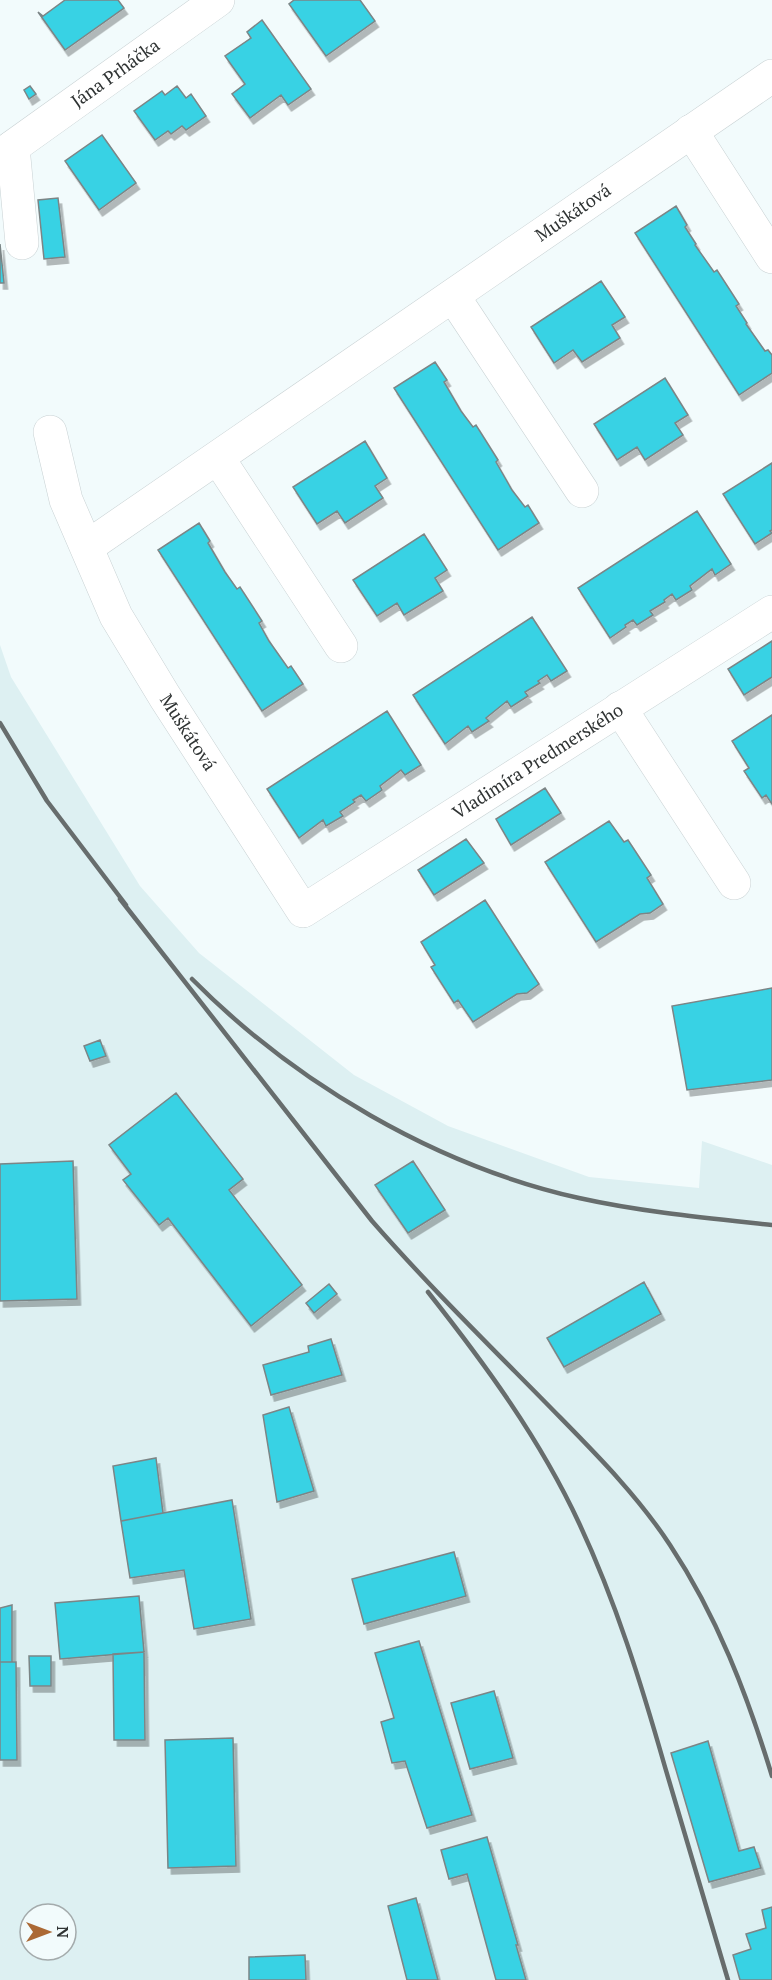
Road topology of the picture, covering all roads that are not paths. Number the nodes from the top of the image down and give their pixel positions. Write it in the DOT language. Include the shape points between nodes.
graph roads {
  1 [pos="218,0"];
  2 [pos="772,76"];
  3 [pos="692,131"];
  4 [pos="6,151"];
  5 [pos="22,243"];
  6 [pos="772,257"];
  7 [pos="453,296"];
  8 [pos="50,432"];
  9 [pos="218,458"];
  10 [pos="582,491"];
  11 [pos="87,547"];
  12 [pos="772,612"];
  13 [pos="341,646"];
  14 [pos="620,708"];
  15 [pos="734,883"];
  16 [pos="303,911"];
  1 -- 4 [label="street, Jána Prháčka"];
  2 -- 3 [label="street, Muškátová"];
  3 -- 6 [label="street"];
  3 -- 7 [label="street, Muškátová"];
  4 -- 5 [label="street, Jána Prháčka"];
  7 -- 9 [label="street, Muškátová"];
  7 -- 10 [label="street"];
  8 -- 11 [label="street, Muškátová" via="66,500"];
  9 -- 11 [label="street, Muškátová"];
  9 -- 13 [label="street"];
  11 -- 16 [label="street, Muškátová" via="122,626"];
  12 -- 14 [label="street, Vladimíra Predmerského"];
  14 -- 15 [label="street"];
  14 -- 16 [label="street, Vladimíra Predmerského"];
}
